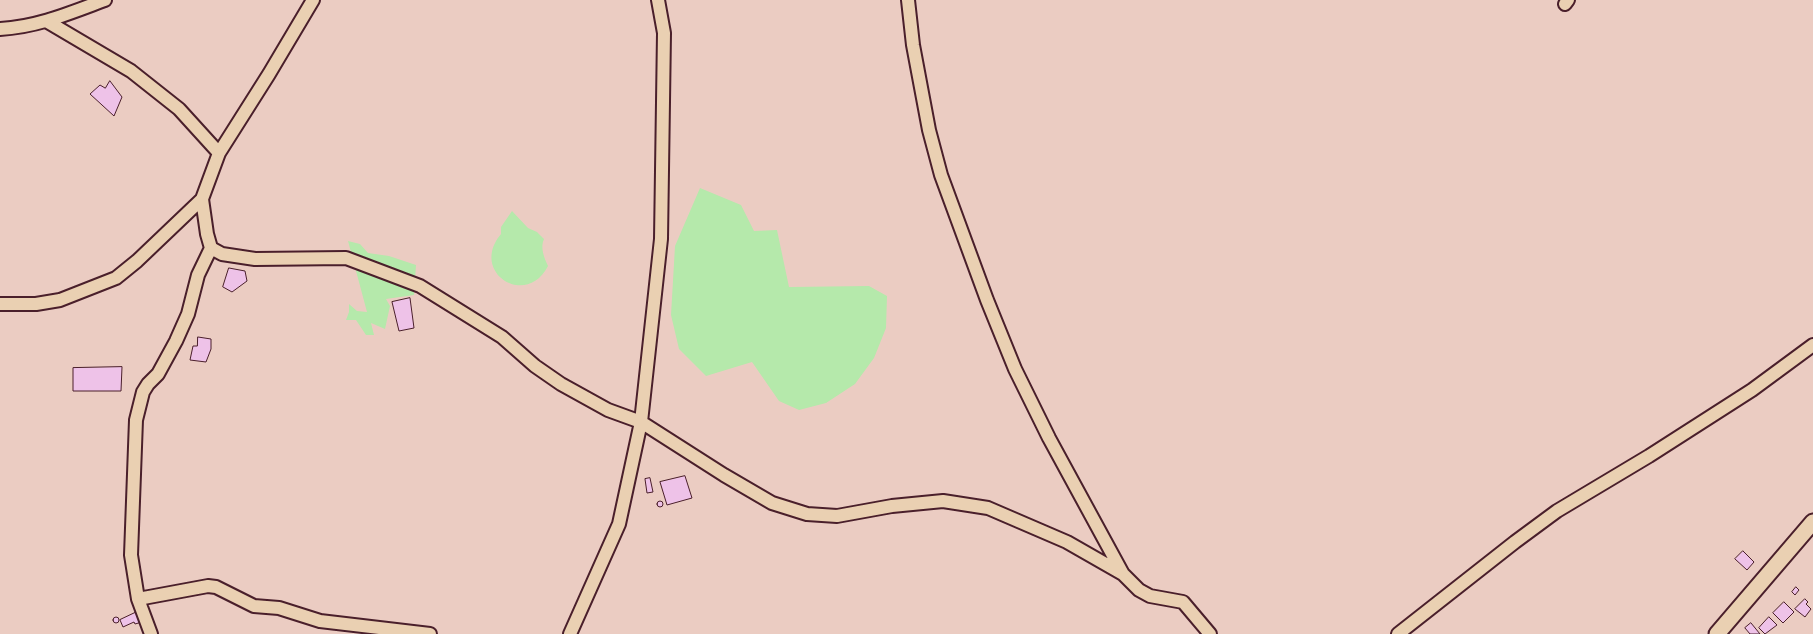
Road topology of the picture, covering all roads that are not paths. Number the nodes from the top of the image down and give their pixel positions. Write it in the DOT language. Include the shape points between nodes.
graph roads {
  1 [pos="105,0"];
  2 [pos="313,0"];
  3 [pos="658,0"];
  4 [pos="908,0"];
  5 [pos="48,22"];
  6 [pos="0,28"];
  7 [pos="219,153"];
  8 [pos="202,200"];
  9 [pos="211,248"];
  10 [pos="0,304"];
  11 [pos="1813,345"];
  12 [pos="641,422"];
  13 [pos="1813,522"];
  14 [pos="1123,574"];
  15 [pos="138,599"];
  16 [pos="151,634"];
  17 [pos="430,634"];
  18 [pos="570,634"];
  19 [pos="1210,634"];
  20 [pos="1398,634"];
  21 [pos="1717,634"];
  1 -- 5 [label="street"];
  2 -- 7 [label="street"];
  3 -- 12 [label="street" via="664,33 661,239"];
  4 -- 14 [label="street" via="912,45 929,130 941,174 987,300 1015,369 1049,438"];
  5 -- 6 [label="street"];
  5 -- 7 [label="street" via="131,71 179,109"];
  7 -- 8 [label="street"];
  8 -- 9 [label="street"];
  8 -- 10 [label="street" via="116,278 60,300"];
  9 -- 12 [label="street" via="222,254 255,260 346,258 420,286 502,337 561,384 608,410"];
  9 -- 15 [label="street" via="198,275 188,314 158,374 143,392 136,420 131,556"];
  11 -- 20 [label="street" via="1744,395 1557,511"];
  12 -- 14 [label="street" via="772,503 807,514 837,516 892,506 943,502 988,508 1067,542"];
  12 -- 18 [label="street" via="619,524"];
  13 -- 21 [label="street"];
  14 -- 19 [label="street" via="1150,596 1183,602"];
  15 -- 16 [label="street"];
  15 -- 17 [label="street" via="208,586 254,606 279,608 320,621"];
}
